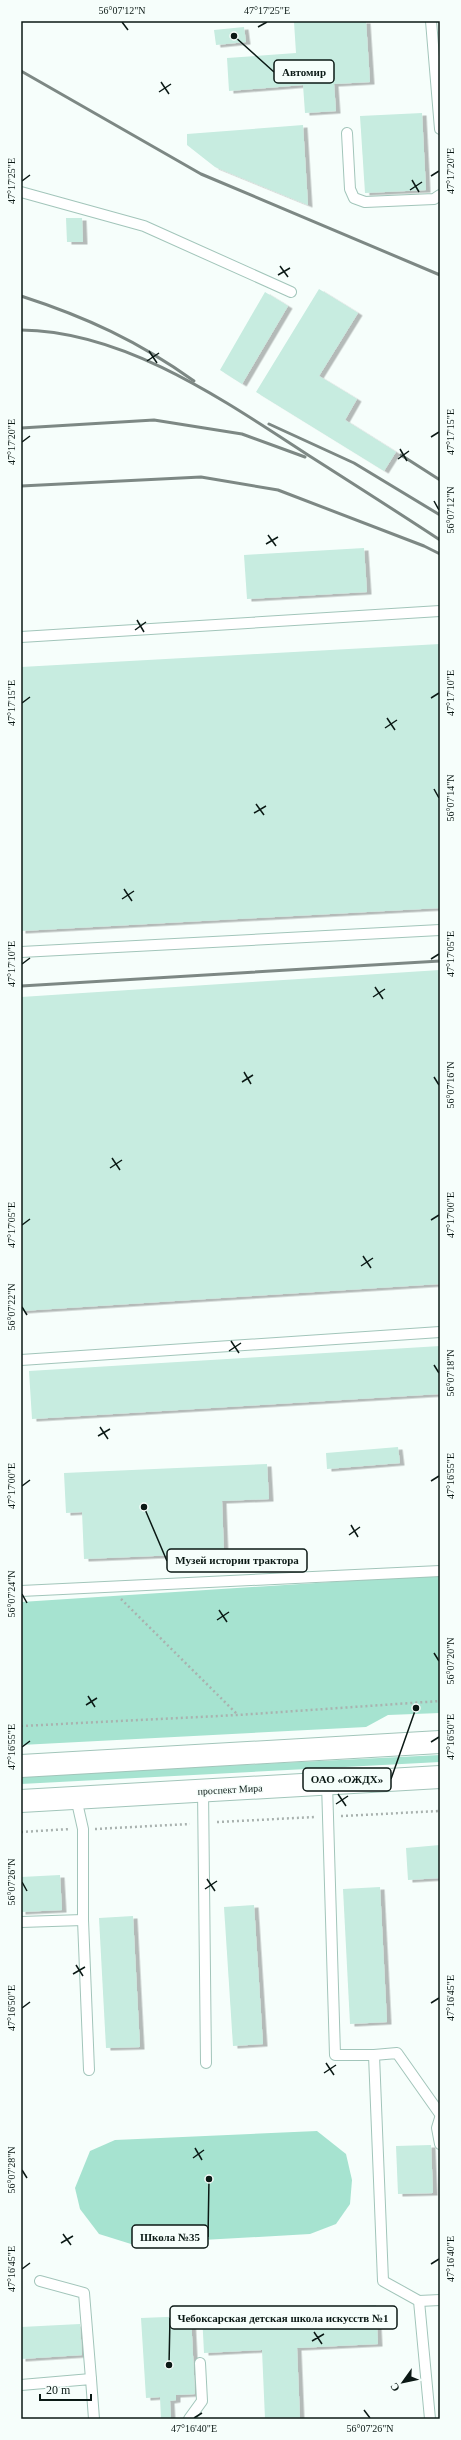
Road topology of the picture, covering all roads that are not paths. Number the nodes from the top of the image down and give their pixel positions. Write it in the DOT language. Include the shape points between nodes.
graph roads {
  1 [pos="431,21"];
  2 [pos="440,129"];
  3 [pos="348,133"];
  4 [pos="21,192"];
  5 [pos="440,195"];
  6 [pos="291,292"];
  7 [pos="440,611"];
  8 [pos="21,637"];
  9 [pos="440,930"];
  10 [pos="21,952"];
  11 [pos="440,1332"];
  12 [pos="21,1360"];
  13 [pos="440,1571"];
  14 [pos="21,1591"];
  15 [pos="440,1742"];
  16 [pos="21,1766"];
  17 [pos="440,1777"];
  18 [pos="327,1783"];
  19 [pos="202,1790"];
  20 [pos="76,1798"];
  21 [pos="21,1801"];
  22 [pos="82,1920"];
  23 [pos="21,1922"];
  24 [pos="374,2055"];
  25 [pos="206,2063"];
  26 [pos="90,2070"];
  27 [pos="440,2114"];
  28 [pos="440,2118"];
  29 [pos="440,2144"];
  30 [pos="40,2281"];
  31 [pos="440,2300"];
  32 [pos="419,2301"];
  33 [pos="200,2363"];
  34 [pos="91,2379"];
  35 [pos="21,2385"];
  36 [pos="94,2419"];
  37 [pos="188,2419"];
  38 [pos="430,2419"];
  1 -- 2 [label="lane"];
  3 -- 5 [label="lane" via="350,189 354,198 365,202 434,199"];
  4 -- 6 [label="lane" via="144,226"];
  7 -- 8 [label="lane"];
  9 -- 10 [label="lane"];
  11 -- 12 [label="lane"];
  13 -- 14 [label="lane"];
  15 -- 16 [label="main road"];
  17 -- 18 [label="main road, проспект Мира"];
  18 -- 19 [label="main road, проспект Мира"];
  18 -- 24 [label="lane" via="335,2055"];
  19 -- 20 [label="main road, проспект Мира"];
  19 -- 25 [label="lane"];
  20 -- 21 [label="main road, проспект Мира"];
  20 -- 22 [label="lane" via="83,1829"];
  22 -- 23 [label="lane"];
  22 -- 26 [label="lane"];
  24 -- 27 [label="lane" via="397,2052"];
  24 -- 32 [label="lane" via="383,2281"];
  28 -- 29 [label="lane" via="437,2128"];
  30 -- 34 [label="lane" via="84,2293"];
  31 -- 32 [label="lane"];
  32 -- 38 [label="lane"];
  33 -- 37 [label="lane" via="202,2400"];
  34 -- 35 [label="lane"];
  34 -- 36 [label="lane"];
}
